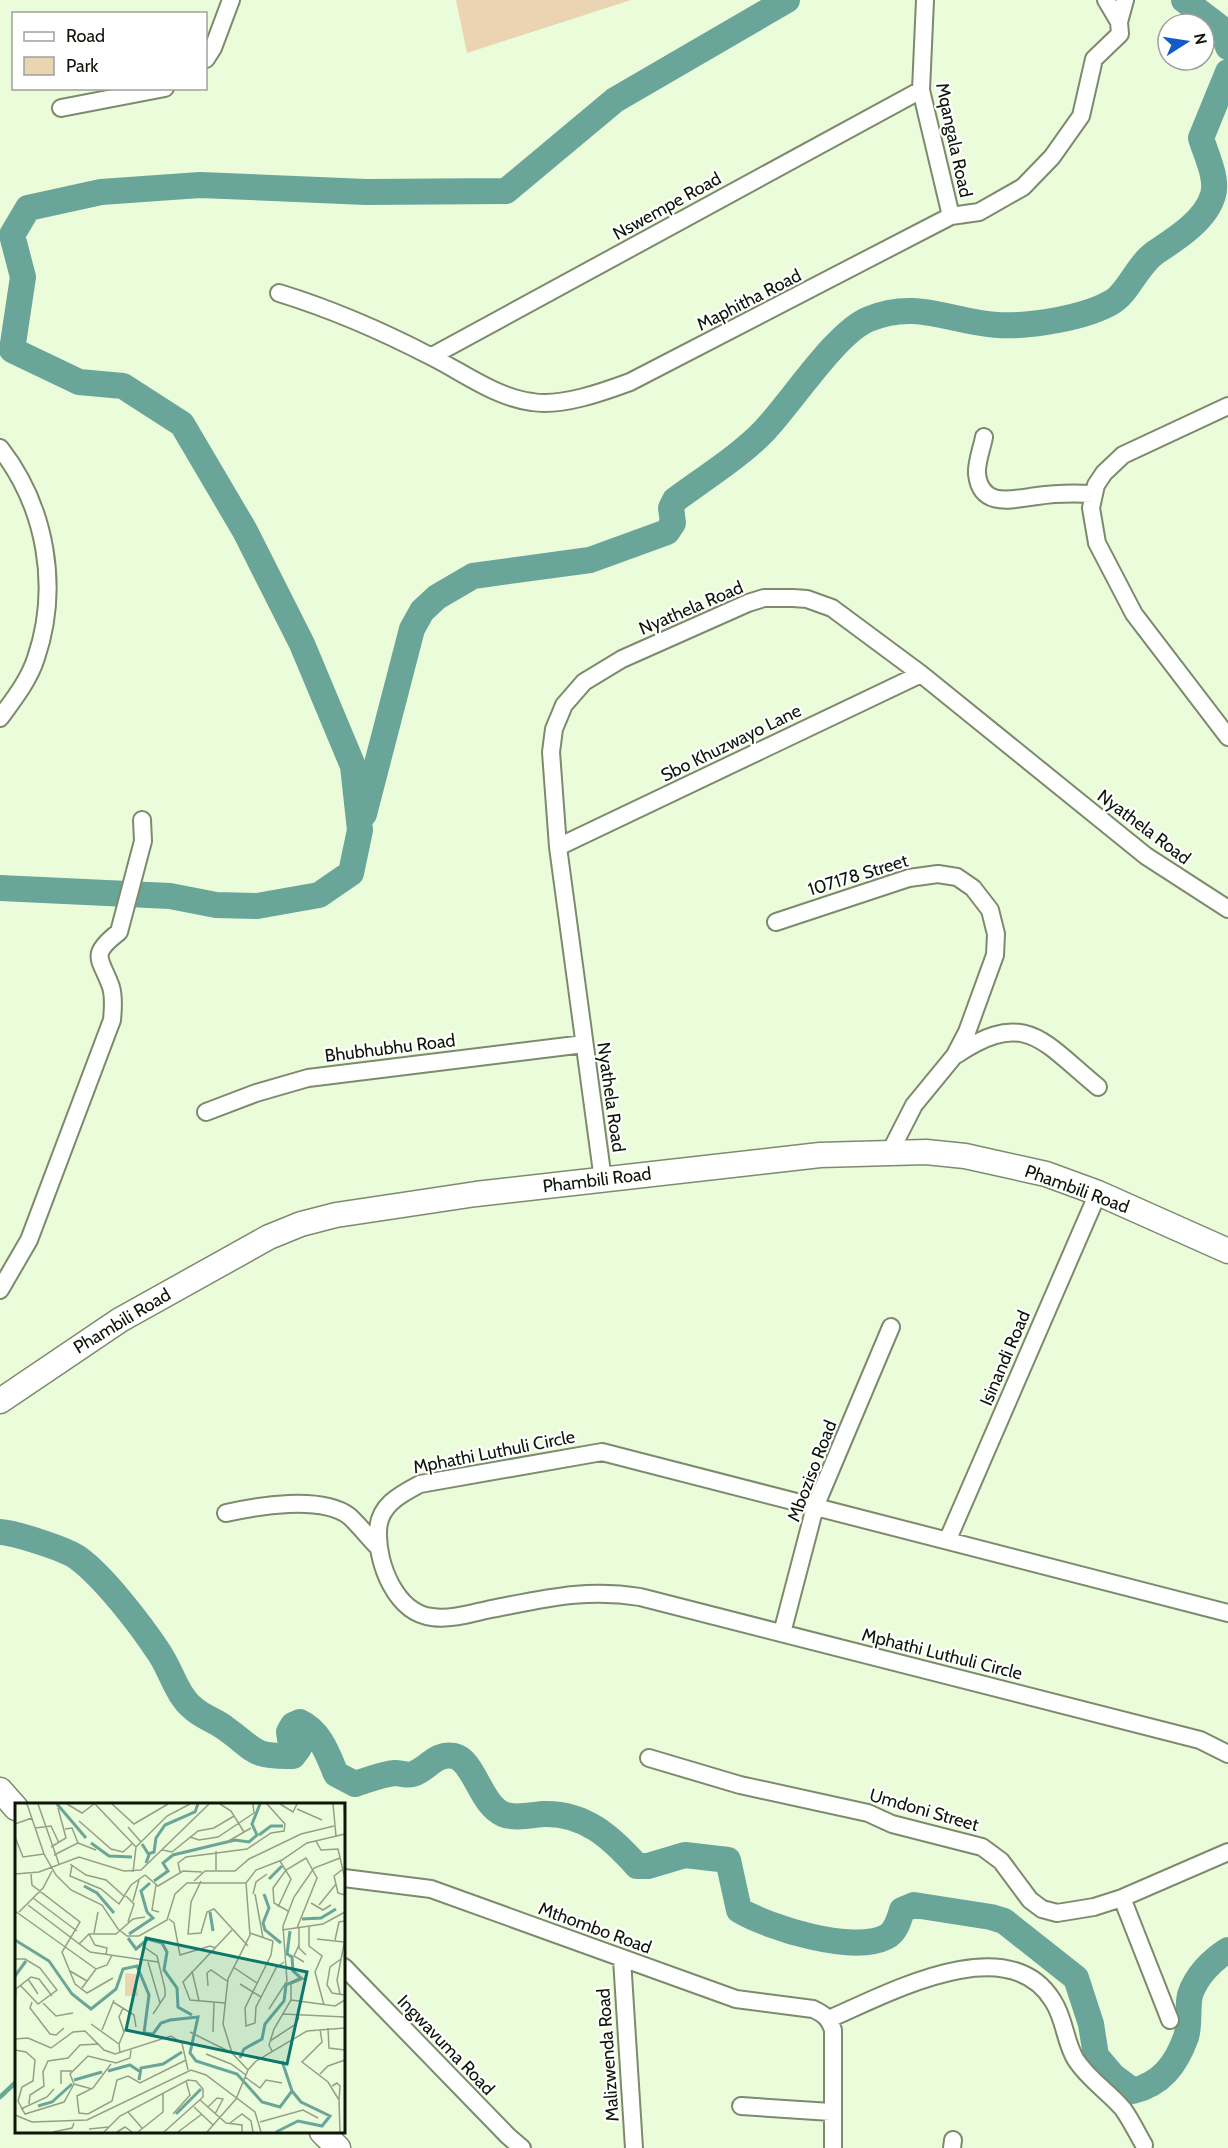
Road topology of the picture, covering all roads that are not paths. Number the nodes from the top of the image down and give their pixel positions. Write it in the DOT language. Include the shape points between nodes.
graph roads {
  1 [pos="231,0"];
  2 [pos="925,0"];
  3 [pos="1106,0"];
  4 [pos="1125,0"];
  5 [pos="1119,22"];
  6 [pos="207,57"];
  7 [pos="155,90"];
  8 [pos="921,90"];
  9 [pos="61,108"];
  10 [pos="951,216"];
  11 [pos="279,293"];
  12 [pos="432,356"];
  13 [pos="1228,406"];
  14 [pos="984,437"];
  15 [pos="0,448"];
  16 [pos="1094,494"];
  17 [pos="921,674"];
  18 [pos="0,718"];
  19 [pos="1226,731"];
  20 [pos="142,819"];
  21 [pos="558,847"];
  22 [pos="1228,909"];
  23 [pos="776,922"];
  24 [pos="584,1044"];
  25 [pos="955,1055"];
  26 [pos="1098,1087"];
  27 [pos="206,1112"];
  28 [pos="890,1152"];
  29 [pos="603,1180"];
  30 [pos="1098,1193"];
  31 [pos="1228,1251"];
  32 [pos="0,1290"];
  33 [pos="891,1327"];
  34 [pos="0,1401"];
  35 [pos="815,1507"];
  36 [pos="226,1513"];
  37 [pos="948,1539"];
  38 [pos="378,1547"];
  39 [pos="1228,1613"];
  40 [pos="782,1633"];
  41 [pos="1228,1754"];
  42 [pos="649,1758"];
  43 [pos="0,1790"];
  44 [pos="15,1807"];
  45 [pos="1228,1852"];
  46 [pos="345,1878"];
  47 [pos="1122,1898"];
  48 [pos="622,1959"];
  49 [pos="345,1968"];
  50 [pos="829,2019"];
  51 [pos="1170,2020"];
  52 [pos="741,2106"];
  53 [pos="831,2112"];
  54 [pos="323,2133"];
  55 [pos="1144,2145"];
  56 [pos="338,2148"];
  57 [pos="522,2148"];
  58 [pos="634,2148"];
  59 [pos="833,2148"];
  1 -- 6 [label="street"];
  2 -- 8 [label="street, Mqangala Road"];
  3 -- 5 [label="street"];
  4 -- 5 [label="street"];
  5 -- 10 [label="street, Maphitha Road" via="1120,34 1094,59 1081,116 1052,157 1023,187 980,212"];
  7 -- 9 [label="street"];
  8 -- 10 [label="street, Mqangala Road"];
  8 -- 12 [label="street, Nswempe Road"];
  10 -- 12 [label="street, Maphitha Road" via="630,382 585,398 533,403 495,391"];
  11 -- 12 [label="street, Maphitha Road" via="314,304"];
  13 -- 16 [label="street" via="1123,455 1104,473"];
  14 -- 16 [label="street" via="977,472 980,486 989,496 1012,501"];
  15 -- 18 [label="street" via="33,502 45,542 47,588 44,628 35,660"];
  16 -- 19 [label="street" via="1090,508 1097,543 1134,614"];
  17 -- 21 [label="street, Sbo Khuzwayo Lane"];
  17 -- 21 [label="street, Nyathela Road" via="832,608 807,598 781,597 748,603 622,659 584,682 564,705 554,729 551,752"];
  17 -- 22 [label="street, Nyathela Road" via="1146,856"];
  20 -- 32 [label="street" via="141,849 119,932 108,939 100,953 100,966 112,989 112,1020 29,1240"];
  21 -- 24 [label="street, Nyathela Road"];
  23 -- 25 [label="street, 107178 Street" via="909,878 938,874 957,877 973,888 990,910 996,934 995,955"];
  24 -- 27 [label="street, Bhubhubhu Road" via="308,1078"];
  24 -- 29 [label="street, Nyathela Road"];
  25 -- 26 [label="street" via="981,1038 1001,1032 1023,1032 1038,1038"];
  25 -- 28 [label="street, 107178 Street" via="914,1105"];
  28 -- 29 [label="street, Phambili Road" via="820,1155"];
  28 -- 30 [label="street, Phambili Road" via="965,1156 1046,1174"];
  29 -- 34 [label="street, Phambili Road" via="400,1204 301,1224 268,1237 120,1320"];
  30 -- 31 [label="street, Phambili Road"];
  30 -- 37 [label="street, Isinandi Road"];
  33 -- 35 [label="street, Mboziso Road"];
  35 -- 37 [label="street, Mphathi Luthuli Circle"];
  35 -- 38 [label="street, Mphathi Luthuli Circle" via="602,1452 420,1484 394,1497 378,1521"];
  35 -- 40 [label="street, Mboziso Road"];
  36 -- 38 [label="street" via="284,1504 334,1509 348,1515"];
  37 -- 39 [label="street, Mphathi Luthuli Circle"];
  38 -- 40 [label="street, Mphathi Luthuli Circle" via="385,1573 397,1593 411,1610 432,1617 574,1593 607,1592"];
  40 -- 41 [label="street, Mphathi Luthuli Circle" via="1200,1740"];
  42 -- 47 [label="street, Umdoni Street" via="740,1785 868,1813 892,1824 982,1847 1001,1861 1030,1900 1042,1909 1057,1913"];
  43 -- 44 [label="street"];
  45 -- 47 [label="street, Umdoni Street"];
  46 -- 48 [label="street, Mthombo Road" via="431,1889"];
  47 -- 51 [label="street"];
  48 -- 50 [label="street, Mthombo Road" via="736,1999 813,2009"];
  48 -- 58 [label="street, Malizwenda Road"];
  49 -- 57 [label="street, Ingwavuma Road"];
  50 -- 53 [label="street" via="833,2030"];
  50 -- 55 [label="street" via="935,1976 984,1966 1028,1975 1053,2000 1076,2060 1123,2109"];
  52 -- 53 [label="street"];
  53 -- 59 [label="street"];
  54 -- 56 [label="street"];
}
